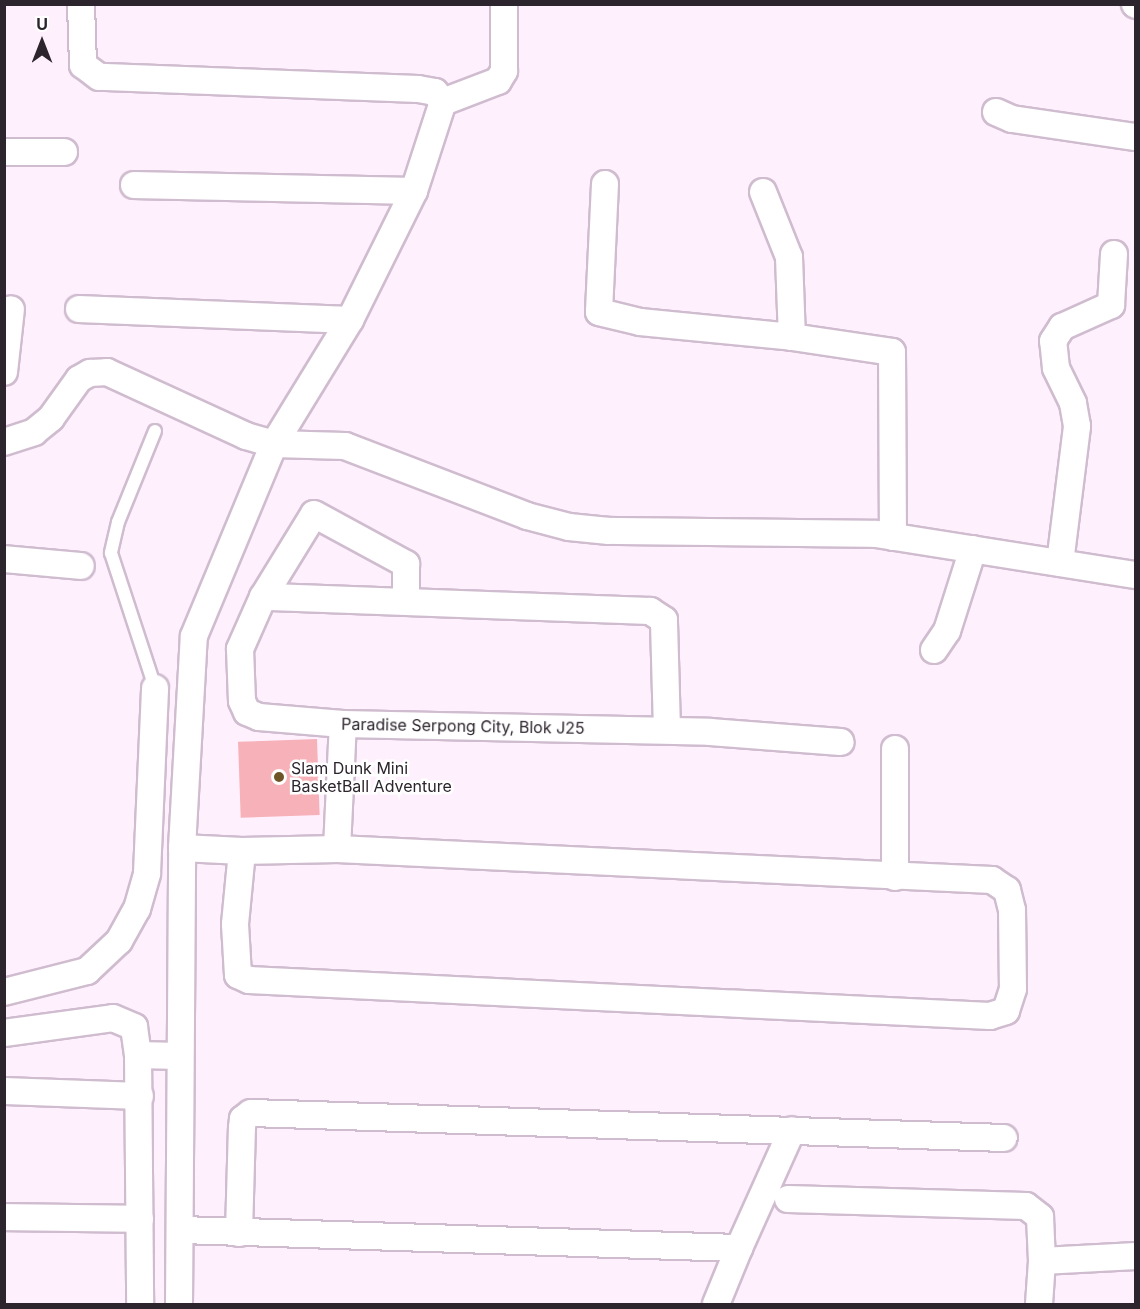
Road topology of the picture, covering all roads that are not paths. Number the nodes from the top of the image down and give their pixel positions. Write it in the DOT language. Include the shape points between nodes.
graph roads {
  1 [pos="81,4"];
  2 [pos="504,4"];
  3 [pos="443,102"];
  4 [pos="996,112"];
  5 [pos="1136,137"];
  6 [pos="4,152"];
  7 [pos="64,152"];
  8 [pos="605,183"];
  9 [pos="134,186"];
  10 [pos="414,191"];
  11 [pos="763,192"];
  12 [pos="1114,254"];
  13 [pos="11,309"];
  14 [pos="79,309"];
  15 [pos="350,320"];
  16 [pos="792,337"];
  17 [pos="4,372"];
  18 [pos="154,431"];
  19 [pos="4,442"];
  20 [pos="274,444"];
  21 [pos="893,537"];
  22 [pos="973,549"];
  23 [pos="4,559"];
  24 [pos="1060,563"];
  25 [pos="81,566"];
  26 [pos="1136,575"];
  27 [pos="263,597"];
  28 [pos="406,600"];
  29 [pos="934,651"];
  30 [pos="155,688"];
  31 [pos="343,724"];
  32 [pos="667,730"];
  33 [pos="841,742"];
  34 [pos="895,749"];
  35 [pos="182,848"];
  36 [pos="337,849"];
  37 [pos="242,851"];
  38 [pos="895,877"];
  39 [pos="4,992"];
  40 [pos="4,1032"];
  41 [pos="138,1055"];
  42 [pos="180,1056"];
  43 [pos="4,1091"];
  44 [pos="140,1096"];
  45 [pos="792,1130"];
  46 [pos="1004,1138"];
  47 [pos="788,1199"];
  48 [pos="4,1217"];
  49 [pos="140,1219"];
  50 [pos="181,1230"];
  51 [pos="239,1233"];
  52 [pos="739,1248"];
  53 [pos="1136,1256"];
  54 [pos="1042,1261"];
  55 [pos="140,1305"];
  56 [pos="179,1305"];
  57 [pos="716,1305"];
  58 [pos="1039,1305"];
  1 -- 3 [label="street" via="82,66 99,77 418,89 435,92"];
  2 -- 3 [label="street" via="504,71 498,81"];
  3 -- 10 [label="street"];
  4 -- 5 [label="street" via="1012,119"];
  6 -- 7 [label="street"];
  8 -- 16 [label="street" via="599,312 640,322"];
  9 -- 10 [label="street"];
  10 -- 15 [label="street"];
  11 -- 16 [label="street" via="789,257"];
  12 -- 24 [label="street" via="1111,305 1062,327 1053,341 1056,368 1073,403 1077,426"];
  13 -- 17 [label="street"];
  14 -- 15 [label="street"];
  15 -- 20 [label="street"];
  16 -- 21 [label="street" via="892,352"];
  18 -- 30 [label="lane" via="118,522 111,553"];
  19 -- 20 [label="street" via="34,432 51,418 79,379 90,373 107,372 180,408"];
  20 -- 21 [label="street" via="319,443 354,448 527,516 569,526 609,531"];
  20 -- 35 [label="street" via="194,636"];
  21 -- 22 [label="street"];
  22 -- 24 [label="street"];
  22 -- 29 [label="street" via="947,631"];
  23 -- 25 [label="street"];
  24 -- 26 [label="street"];
  27 -- 28 [label="street"];
  27 -- 28 [label="street" via="314,514 406,564"];
  27 -- 31 [label="street, Paradise Serpong City, Blok J25" via="240,648 242,701 247,712 259,717"];
  28 -- 32 [label="street" via="650,611 664,620"];
  30 -- 39 [label="street" via="147,873 137,909 120,941 87,971"];
  31 -- 32 [label="street, Paradise Serpong City, Blok J25"];
  31 -- 36 [label="street"];
  32 -- 33 [label="street, Paradise Serpong City, Blok J25"];
  34 -- 38 [label="street"];
  35 -- 37 [label="street"];
  35 -- 42 [label="street"];
  36 -- 37 [label="street"];
  36 -- 38 [label="street"];
  37 -- 38 [label="street" via="235,964 238,975 249,980 990,1016 1006,1011 1012,989 1012,910 1007,890 992,880"];
  40 -- 41 [label="street" via="113,1018 134,1027"];
  41 -- 42 [label="street"];
  41 -- 44 [label="street"];
  42 -- 50 [label="street"];
  43 -- 44 [label="street"];
  44 -- 49 [label="street"];
  45 -- 46 [label="street"];
  45 -- 51 [label="street" via="251,1113 243,1119 242,1128"];
  45 -- 52 [label="street"];
  47 -- 54 [label="street" via="1026,1206 1041,1217"];
  48 -- 49 [label="street"];
  49 -- 55 [label="street"];
  50 -- 51 [label="street"];
  50 -- 56 [label="street"];
  51 -- 52 [label="street"];
  52 -- 57 [label="street"];
  53 -- 54 [label="street"];
  54 -- 58 [label="street"];
}
